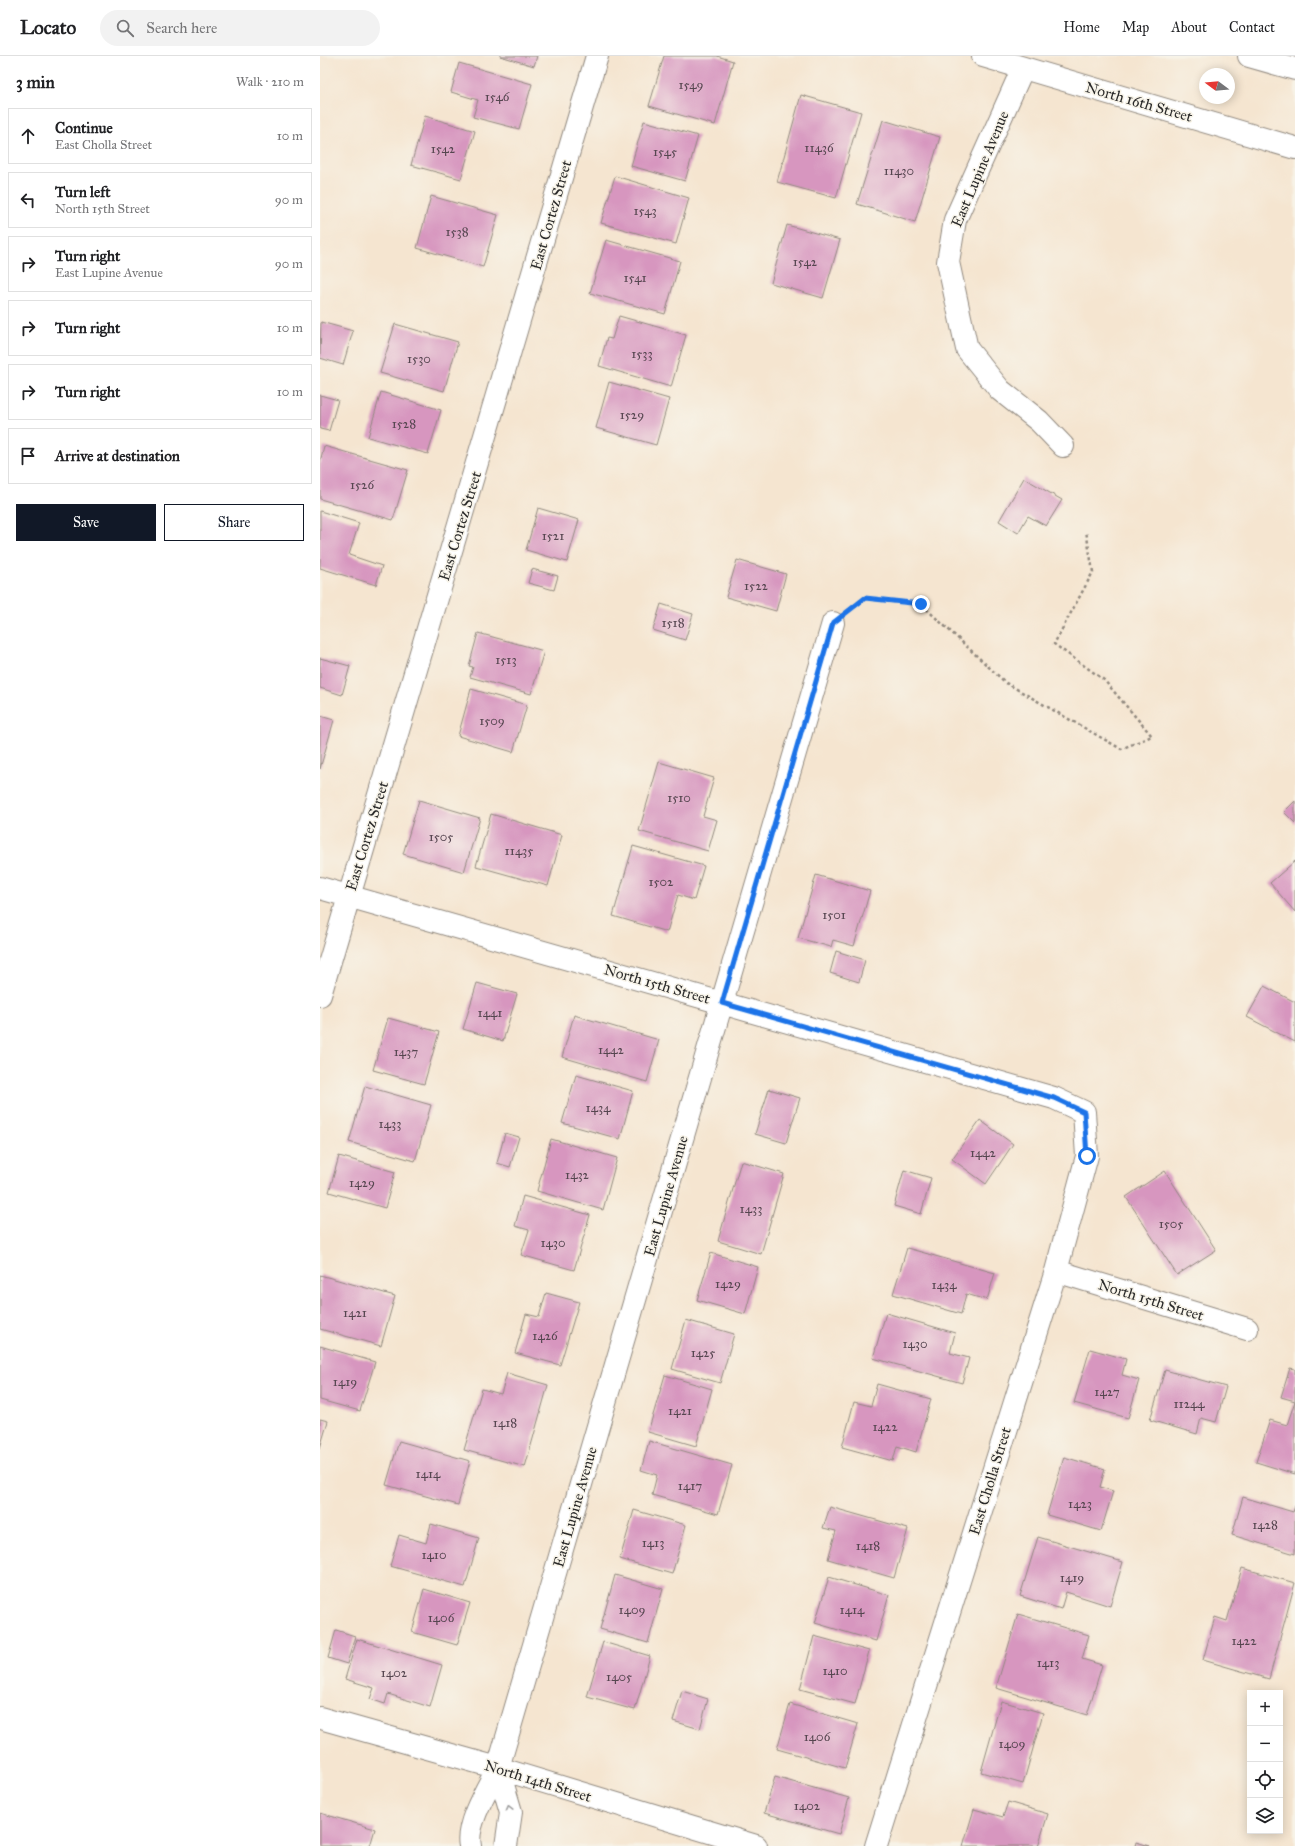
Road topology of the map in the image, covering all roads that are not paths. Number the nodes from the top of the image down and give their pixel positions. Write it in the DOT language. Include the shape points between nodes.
graph roads {
  1 [pos="597,56"];
  2 [pos="983,56"];
  3 [pos="1249,56"];
  4 [pos="1023,68"];
  5 [pos="1295,69"];
  6 [pos="1295,148"];
  7 [pos="1063,446"];
  8 [pos="833,623"];
  9 [pos="320,888"];
  10 [pos="350,896"];
  11 [pos="320,995"];
  12 [pos="722,1003"];
  13 [pos="1084,1112"];
  14 [pos="1056,1271"];
  15 [pos="1247,1329"];
  16 [pos="320,1718"];
  17 [pos="498,1768"];
  18 [pos="470,1846"];
  19 [pos="506,1846"];
  20 [pos="756,1846"];
  21 [pos="876,1846"];
  1 -- 10 [label="street, East Cortez Street"];
  2 -- 4 [label="street, North 16th Street"];
  3 -- 5 [label="street"];
  4 -- 6 [label="street, North 16th Street"];
  4 -- 7 [label="street, East Lupine Avenue" via="955,220 948,262 967,349 1000,390 1039,421"];
  8 -- 12 [label="street, East Lupine Avenue"];
  9 -- 10 [label="street, North 15th Street"];
  10 -- 11 [label="street, East Cortez Street"];
  10 -- 12 [label="street, North 15th Street"];
  12 -- 13 [label="street, North 15th Street" via="1054,1098"];
  12 -- 17 [label="street, East Lupine Avenue"];
  13 -- 14 [label="street, East Cholla Street" via="1087,1156"];
  14 -- 15 [label="street, North 15th Street"];
  14 -- 21 [label="street, East Cholla Street"];
  16 -- 17 [label="street, North 14th Street"];
  17 -- 18 [label="street, East Lupine Avenue" via="478,1805 468,1840"];
  19 -- 17 [label="street, one-way" via="511,1812"];
  17 -- 20 [label="street, North 14th Street"];
}
